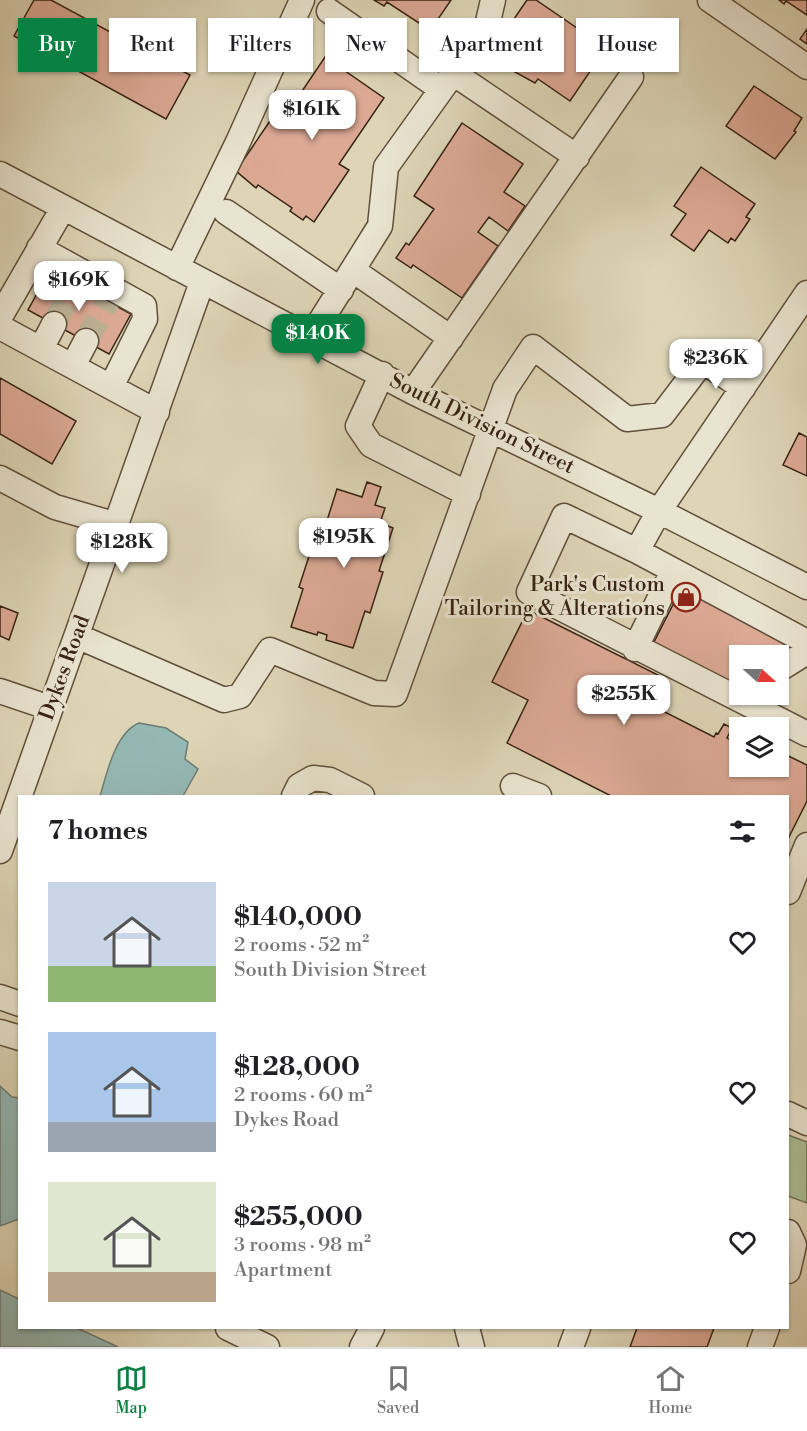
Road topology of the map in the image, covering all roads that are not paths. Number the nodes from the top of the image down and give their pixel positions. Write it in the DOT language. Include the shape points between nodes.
graph roads {
  1 [pos="302,0"];
  2 [pos="493,0"];
  3 [pos="710,0"];
  4 [pos="329,11"];
  5 [pos="807,67"];
  6 [pos="631,77"];
  7 [pos="447,81"];
  8 [pos="577,157"];
  9 [pos="1,177"];
  10 [pos="63,207"];
  11 [pos="226,212"];
  12 [pos="39,248"];
  13 [pos="177,268"];
  14 [pos="348,280"];
  15 [pos="202,282"];
  16 [pos="807,293"];
  17 [pos="0,317"];
  18 [pos="54,324"];
  19 [pos="0,327"];
  20 [pos="310,338"];
  21 [pos="451,338"];
  22 [pos="86,341"];
  23 [pos="41,349"];
  24 [pos="73,366"];
  25 [pos="382,374"];
  26 [pos="111,387"];
  27 [pos="743,388"];
  28 [pos="413,392"];
  29 [pos="157,412"];
  30 [pos="492,428"];
  31 [pos="0,478"];
  32 [pos="468,494"];
  33 [pos="659,510"];
  34 [pos="117,525"];
  35 [pos="637,551"];
  36 [pos="673,571"];
  37 [pos="807,587"];
  38 [pos="77,636"];
  39 [pos="807,642"];
  40 [pos="635,649"];
  41 [pos="807,652"];
  42 [pos="789,663"];
  43 [pos="729,689"];
  44 [pos="0,691"];
  45 [pos="763,705"];
  46 [pos="50,708"];
  47 [pos="807,734"];
  48 [pos="513,786"];
  49 [pos="19,795"];
  50 [pos="294,795"];
  51 [pos="360,795"];
  52 [pos="536,795"];
  53 [pos="18,799"];
  54 [pos="807,845"];
  55 [pos="0,850"];
  56 [pos="789,890"];
  57 [pos="0,997"];
  58 [pos="18,1003"];
  59 [pos="0,1032"];
  60 [pos="18,1037"];
  61 [pos="789,1114"];
  62 [pos="807,1123"];
  63 [pos="789,1234"];
  64 [pos="789,1267"];
  65 [pos="230,1329"];
  66 [pos="371,1329"];
  67 [pos="467,1329"];
  68 [pos="578,1329"];
  69 [pos="767,1329"];
  70 [pos="267,1347"];
  71 [pos="362,1347"];
  72 [pos="472,1347"];
  73 [pos="571,1347"];
  74 [pos="760,1347"];
  1 -- 13 [label="street"];
  2 -- 7 [label="street" via="487,26"];
  3 -- 5 [label="street"];
  4 -- 7 [label="street"];
  6 -- 8 [label="street"];
  7 -- 8 [label="street"];
  7 -- 14 [label="street" via="386,167 380,226"];
  8 -- 21 [label="street"];
  9 -- 10 [label="street, South Division Street"];
  10 -- 12 [label="street"];
  10 -- 13 [label="street, South Division Street"];
  11 -- 14 [label="street"];
  12 -- 17 [label="street"];
  12 -- 26 [label="street" via="78,277 111,295 144,306 145,319"];
  13 -- 15 [label="street, South Division Street"];
  14 -- 20 [label="street"];
  14 -- 21 [label="street"];
  15 -- 20 [label="street, South Division Street"];
  15 -- 29 [label="street, Dykes Road"];
  16 -- 27 [label="street"];
  18 -- 23 [label="street"];
  19 -- 23 [label="street"];
  20 -- 25 [label="street, South Division Street"];
  21 -- 28 [label="street"];
  22 -- 24 [label="street"];
  23 -- 24 [label="street"];
  24 -- 26 [label="street"];
  25 -- 28 [label="street, South Division Street"];
  25 -- 32 [label="street" via="358,426 371,446"];
  26 -- 29 [label="street"];
  27 -- 30 [label="street" via="703,361 662,415 627,419 533,347 505,389"];
  27 -- 33 [label="street"];
  28 -- 30 [label="street, South Division Street"];
  29 -- 34 [label="street, Dykes Road"];
  30 -- 32 [label="street"];
  30 -- 33 [label="street, South Division Street"];
  31 -- 34 [label="street" via="55,507"];
  32 -- 38 [label="street" via="395,694 374,693 270,650 240,696 224,700"];
  33 -- 35 [label="street"];
  33 -- 37 [label="street, South Division Street"];
  34 -- 38 [label="street, Dykes Road"];
  35 -- 36 [label="street"];
  35 -- 40 [label="street" via="564,516 529,592"];
  36 -- 39 [label="street"];
  36 -- 40 [label="street"];
  38 -- 46 [label="street, Dykes Road"];
  40 -- 43 [label="street"];
  41 -- 42 [label="street"];
  44 -- 46 [label="street"];
  45 -- 47 [label="street"];
  46 -- 49 [label="street, Dykes Road"];
  48 -- 52 [label="street"];
  50 -- 51 [label="street" via="299,786 313,778 330,780"];
  53 -- 55 [label="street, Dykes Road"];
  54 -- 56 [label="street"];
  57 -- 58 [label="street"];
  59 -- 60 [label="street"];
  61 -- 62 [label="street"];
  63 -- 64 [label="street" via="794,1245"];
  65 -- 70 [label="street"];
  66 -- 71 [label="street"];
  67 -- 72 [label="street"];
  68 -- 73 [label="street"];
  69 -- 74 [label="street"];
}
